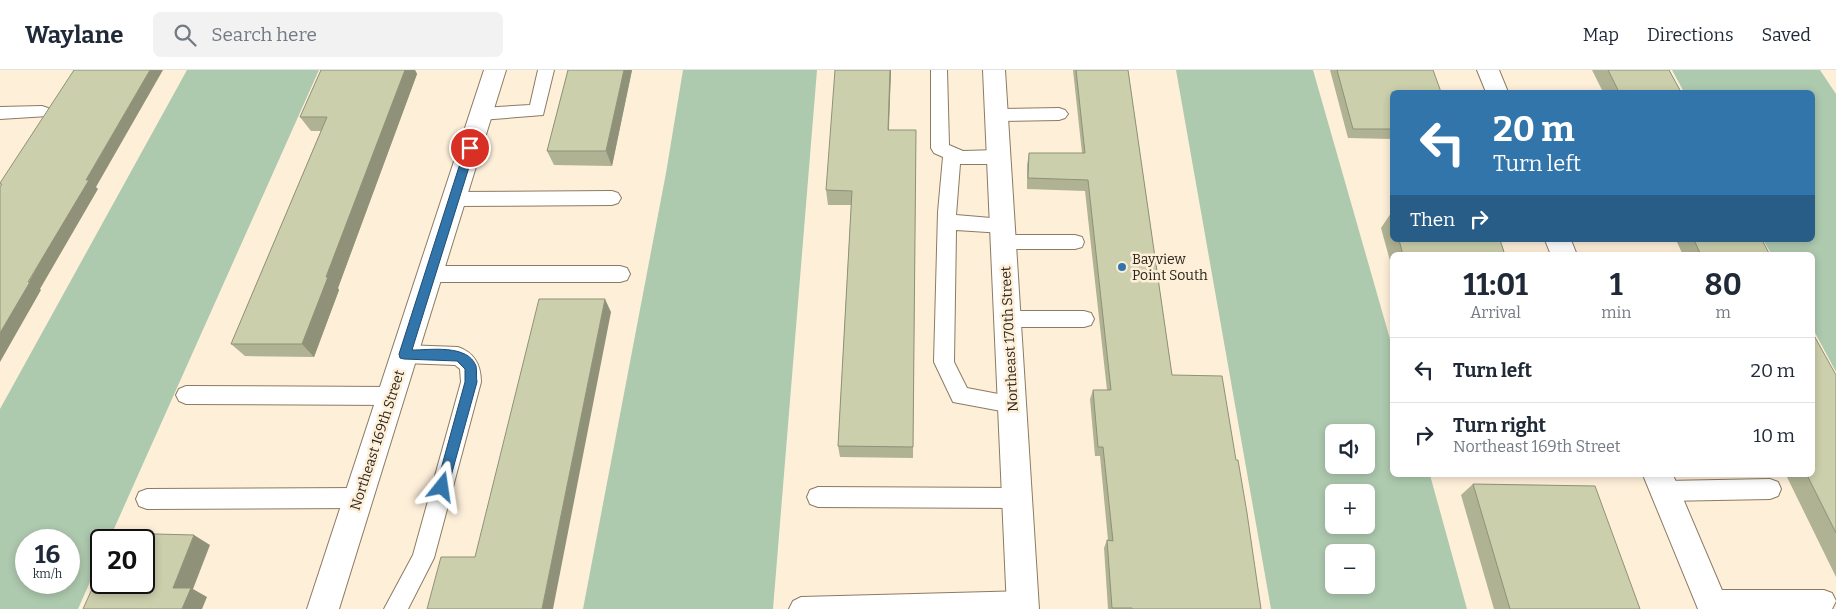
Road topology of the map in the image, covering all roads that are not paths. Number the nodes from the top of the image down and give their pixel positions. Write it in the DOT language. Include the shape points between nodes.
graph roads {
  1 [pos="495,70"];
  2 [pos="546,70"];
  3 [pos="939,70"];
  4 [pos="994,70"];
  5 [pos="1488,70"];
  6 [pos="1496,90"];
  7 [pos="42,112"];
  8 [pos="0,113"];
  9 [pos="481,114"];
  10 [pos="1059,114"];
  11 [pos="997,115"];
  12 [pos="952,154"];
  13 [pos="999,157"];
  14 [pos="454,198"];
  15 [pos="612,198"];
  16 [pos="947,222"];
  17 [pos="1003,234"];
  18 [pos="1075,242"];
  19 [pos="430,274"];
  20 [pos="620,274"];
  21 [pos="1008,319"];
  22 [pos="1084,319"];
  23 [pos="404,354"];
  24 [pos="186,395"];
  25 [pos="391,396"];
  26 [pos="1012,404"];
  27 [pos="1662,483"];
  28 [pos="1770,489"];
  29 [pos="818,497"];
  30 [pos="359,498"];
  31 [pos="1017,498"];
  32 [pos="147,499"];
  33 [pos="1824,601"];
  34 [pos="1023,605"];
  35 [pos="1712,605"];
  36 [pos="323,609"];
  37 [pos="396,609"];
  38 [pos="801,609"];
  1 -- 9 [label="street, Northeast 169th Street"];
  2 -- 9 [label="lane" via="537,111"];
  3 -- 12 [label="lane" via="940,148"];
  4 -- 11 [label="street, Northeast 170th Street"];
  5 -- 6 [label="street"];
  7 -- 8 [label="lane"];
  9 -- 14 [label="street, Northeast 169th Street"];
  10 -- 11 [label="lane"];
  11 -- 13 [label="street, Northeast 170th Street"];
  12 -- 13 [label="lane" via="961,158"];
  12 -- 16 [label="lane"];
  13 -- 17 [label="street, Northeast 170th Street"];
  14 -- 15 [label="lane"];
  14 -- 19 [label="street, Northeast 169th Street"];
  16 -- 17 [label="lane"];
  16 -- 26 [label="lane" via="944,362 960,396"];
  17 -- 18 [label="lane"];
  17 -- 21 [label="street, Northeast 170th Street"];
  19 -- 20 [label="lane"];
  19 -- 23 [label="street, Northeast 169th Street"];
  21 -- 22 [label="lane"];
  21 -- 26 [label="street, Northeast 170th Street"];
  23 -- 25 [label="street, Northeast 169th Street"];
  23 -- 37 [label="lane" via="458,356 470,368 471,382 423,558"];
  24 -- 25 [label="lane"];
  25 -- 30 [label="street, Northeast 169th Street"];
  26 -- 31 [label="street, Northeast 170th Street"];
  27 -- 28 [label="lane"];
  27 -- 35 [label="street"];
  29 -- 31 [label="lane"];
  30 -- 32 [label="lane"];
  30 -- 36 [label="street, Northeast 169th Street"];
  31 -- 34 [label="street, Northeast 170th Street"];
  33 -- 35 [label="lane"];
  34 -- 38 [label="lane"];
}
